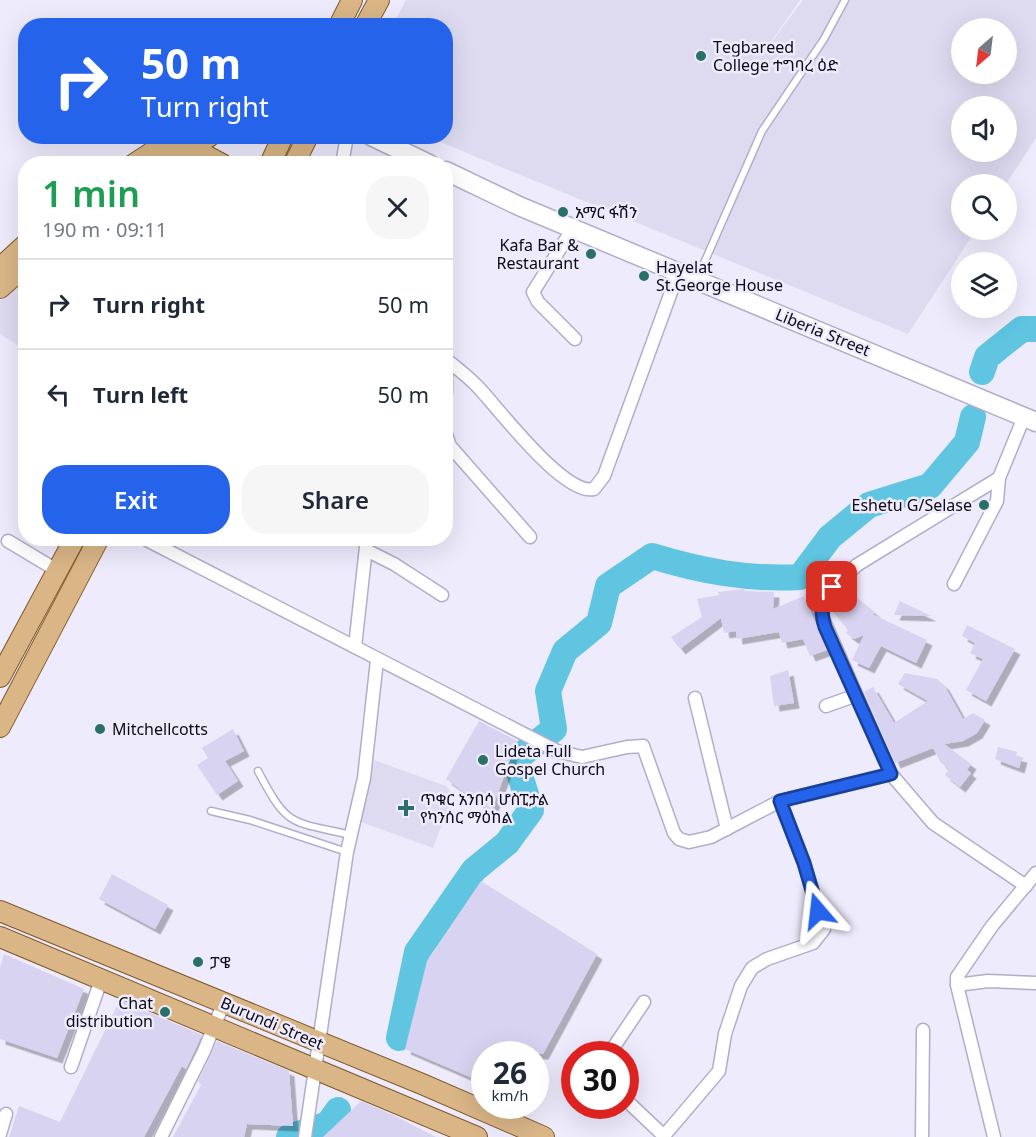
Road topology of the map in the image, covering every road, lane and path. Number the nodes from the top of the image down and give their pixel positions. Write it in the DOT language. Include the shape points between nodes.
graph roads {
  1 [pos="352,0"];
  2 [pos="379,0"];
  3 [pos="845,0"];
  4 [pos="343,18"];
  5 [pos="369,18"];
  6 [pos="189,144"];
  7 [pos="388,144"];
  8 [pos="170,151"];
  9 [pos="207,156"];
  10 [pos="412,156"];
  11 [pos="453,174"];
  12 [pos="573,228"];
  13 [pos="18,251"];
  14 [pos="0,268"];
  15 [pos="18,272"];
  16 [pos="678,273"];
  17 [pos="697,280"];
  18 [pos="0,288"];
  19 [pos="575,339"];
  20 [pos="453,365"];
  21 [pos="1030,420"];
  22 [pos="453,450"];
  23 [pos="999,478"];
  24 [pos="530,537"];
  25 [pos="8,541"];
  26 [pos="71,546"];
  27 [pos="95,546"];
  28 [pos="158,546"];
  29 [pos="366,546"];
  30 [pos="369,546"];
  31 [pos="58,571"];
  32 [pos="954,584"];
  33 [pos="442,595"];
  34 [pos="355,647"];
  35 [pos="377,660"];
  36 [pos="0,677"];
  37 [pos="854,696"];
  38 [pos="695,698"];
  39 [pos="826,706"];
  40 [pos="0,728"];
  41 [pos="258,771"];
  42 [pos="891,774"];
  43 [pos="780,801"];
  44 [pos="212,811"];
  45 [pos="727,829"];
  46 [pos="351,834"];
  47 [pos="347,852"];
  48 [pos="1036,873"];
  49 [pos="1026,886"];
  50 [pos="0,911"];
  51 [pos="0,937"];
  52 [pos="101,980"];
  53 [pos="1036,983"];
  54 [pos="957,985"];
  55 [pos="224,1002"];
  56 [pos="644,1002"];
  57 [pos="213,1027"];
  58 [pos="923,1029"];
  59 [pos="618,1041"];
  60 [pos="319,1043"];
  61 [pos="70,1067"];
  62 [pos="316,1069"];
  63 [pos="639,1113"];
  64 [pos="6,1114"];
  65 [pos="502,1129"];
  66 [pos="305,1131"];
  67 [pos="0,1134"];
  68 [pos="663,1136"];
  69 [pos="161,1137"];
  70 [pos="477,1137"];
  71 [pos="544,1137"];
  72 [pos="921,1137"];
  73 [pos="994,1137"];
  1 -- 4 [label="main road"];
  2 -- 5 [label="main road"];
  3 -- 17 [label="lane" via="824,39 762,131"];
  6 -- 8 [label="main road"];
  7 -- 10 [label="street"];
  8 -- 9 [label="main road"];
  11 -- 12 [label="street, Liberia Street"];
  12 -- 16 [label="street, Liberia Street"];
  12 -- 19 [label="street" via="533,292"];
  13 -- 14 [label="main road"];
  15 -- 18 [label="main road"];
  16 -- 17 [label="street, Liberia Street"];
  16 -- 20 [label="street" via="604,476 594,489 581,489 546,464 475,384"];
  17 -- 21 [label="street, Liberia Street"];
  21 -- 23 [label="street"];
  22 -- 24 [label="street"];
  23 -- 32 [label="street" via="997,501"];
  23 -- 37 [label="street" via="881,549 842,577 826,594 821,614"];
  25 -- 31 [label="street"];
  26 -- 31 [label="main road"];
  27 -- 40 [label="main road"];
  28 -- 34 [label="street"];
  29 -- 34 [label="street"];
  30 -- 33 [label="street"];
  31 -- 36 [label="main road"];
  34 -- 35 [label="street"];
  35 -- 45 [label="street" via="557,751 582,757 643,746 679,839 699,840"];
  35 -- 46 [label="street" via="364,778"];
  37 -- 39 [label="street"];
  37 -- 42 [label="street"];
  38 -- 45 [label="street"];
  41 -- 46 [label="lane" via="284,814 298,823"];
  42 -- 43 [label="street"];
  42 -- 49 [label="street" via="933,823"];
  43 -- 45 [label="street"];
  43 -- 68 [label="street" via="824,929 813,943 752,968 741,986 714,1079"];
  44 -- 47 [label="lane"];
  46 -- 47 [label="street"];
  47 -- 60 [label="street"];
  48 -- 49 [label="street"];
  49 -- 54 [label="street" via="962,968"];
  50 -- 55 [label="main road, Burundi Street"];
  51 -- 52 [label="main road, Burundi Street"];
  52 -- 57 [label="main road, Burundi Street"];
  52 -- 61 [label="street"];
  53 -- 54 [label="street" via="988,981"];
  54 -- 73 [label="street"];
  55 -- 57 [label="street"];
  55 -- 60 [label="main road, Burundi Street"];
  56 -- 59 [label="street"];
  57 -- 62 [label="main road, Burundi Street"];
  57 -- 69 [label="street"];
  58 -- 72 [label="street"];
  60 -- 62 [label="street"];
  60 -- 65 [label="main road, Burundi Street"];
  62 -- 66 [label="street"];
  62 -- 70 [label="main road, Burundi Street"];
  63 -- 68 [label="street"];
  64 -- 67 [label="street"];
  65 -- 71 [label="main road, Burundi Street"];
}
